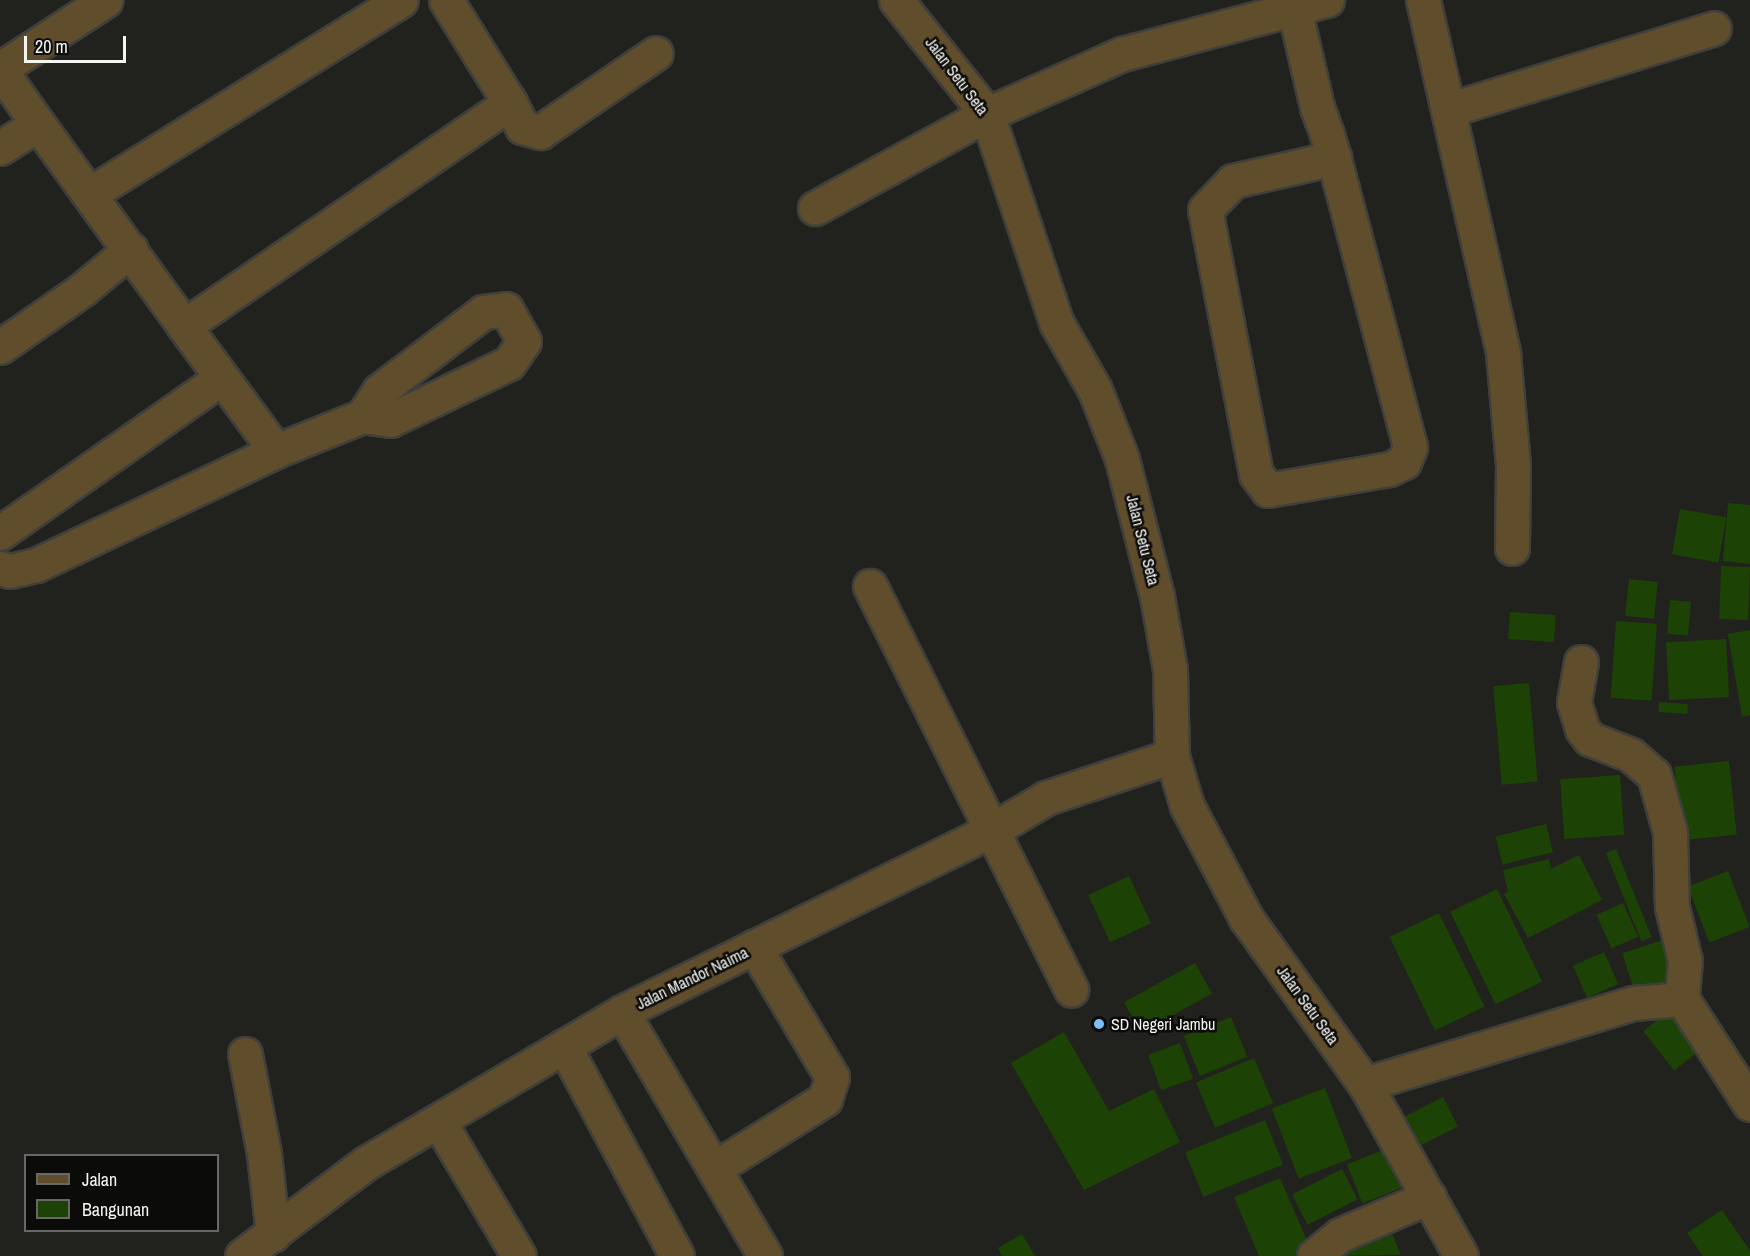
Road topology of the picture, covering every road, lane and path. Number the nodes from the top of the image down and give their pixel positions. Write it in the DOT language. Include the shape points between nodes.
graph roads {
  1 [pos="106,0"];
  2 [pos="401,0"];
  3 [pos="446,0"];
  4 [pos="896,0"];
  5 [pos="1327,0"];
  6 [pos="1423,0"];
  7 [pos="1294,8"];
  8 [pos="1714,28"];
  9 [pos="656,53"];
  10 [pos="0,70"];
  11 [pos="510,103"];
  12 [pos="1448,110"];
  13 [pos="987,114"];
  14 [pos="38,124"];
  15 [pos="0,148"];
  16 [pos="1334,158"];
  17 [pos="90,193"];
  18 [pos="815,208"];
  19 [pos="131,249"];
  20 [pos="184,326"];
  21 [pos="0,347"];
  22 [pos="220,379"];
  23 [pos="363,416"];
  24 [pos="276,451"];
  25 [pos="0,533"];
  26 [pos="1512,548"];
  27 [pos="0,568"];
  28 [pos="870,586"];
  29 [pos="1581,662"];
  30 [pos="1172,756"];
  31 [pos="994,829"];
  32 [pos="754,946"];
  33 [pos="1071,990"];
  34 [pos="1682,999"];
  35 [pos="622,1012"];
  36 [pos="564,1046"];
  37 [pos="245,1054"];
  38 [pos="1365,1084"];
  39 [pos="1750,1104"];
  40 [pos="439,1122"];
  41 [pos="715,1168"];
  42 [pos="1429,1197"];
  43 [pos="273,1234"];
  44 [pos="242,1256"];
  45 [pos="519,1256"];
  46 [pos="677,1256"];
  47 [pos="765,1256"];
  48 [pos="1314,1256"];
  49 [pos="1461,1256"];
  1 -- 10 [label="street"];
  2 -- 17 [label="street"];
  3 -- 11 [label="street"];
  4 -- 13 [label="street, Jalan Setu Seta"];
  5 -- 7 [label="street"];
  6 -- 12 [label="street"];
  7 -- 13 [label="street" via="1122,54"];
  7 -- 16 [label="street"];
  8 -- 12 [label="street"];
  9 -- 11 [label="street" via="540,132 522,127"];
  10 -- 14 [label="street"];
  11 -- 20 [label="street"];
  12 -- 26 [label="street" via="1503,353 1513,464"];
  13 -- 18 [label="street"];
  13 -- 30 [label="street, Jalan Setu Seta" via="1056,322 1095,390 1122,459 1157,596 1170,670"];
  14 -- 15 [label="street"];
  14 -- 17 [label="street"];
  16 -- 16 [label="street" via="1410,447 1404,462 1389,469 1268,490 1256,474 1205,210 1233,181"];
  17 -- 19 [label="street"];
  19 -- 20 [label="street"];
  19 -- 21 [label="street" via="83,289"];
  20 -- 22 [label="street"];
  22 -- 24 [label="street"];
  22 -- 25 [label="street"];
  23 -- 24 [label="street"];
  24 -- 27 [label="street" via="36,565 10,571"];
  28 -- 31 [label="street"];
  29 -- 34 [label="street" via="1574,702 1582,729 1590,739 1631,755 1654,775 1670,832 1672,907 1685,961"];
  30 -- 31 [label="street, Jalan Mandor Naima" via="1046,798"];
  30 -- 38 [label="street, Jalan Setu Seta" via="1187,806 1246,918"];
  31 -- 32 [label="street, Jalan Mandor Naima"];
  31 -- 33 [label="street"];
  32 -- 35 [label="street, Jalan Mandor Naima"];
  32 -- 41 [label="street" via="832,1077 825,1099"];
  34 -- 38 [label="street" via="1634,1003"];
  34 -- 39 [label="street"];
  35 -- 36 [label="street, Jalan Mandor Naima"];
  35 -- 41 [label="street"];
  36 -- 40 [label="street, Jalan Mandor Naima"];
  36 -- 46 [label="street"];
  37 -- 43 [label="street" via="264,1154"];
  38 -- 42 [label="street, Jalan Setu Seta"];
  40 -- 43 [label="street, Jalan Mandor Naima" via="366,1163"];
  40 -- 45 [label="street"];
  41 -- 47 [label="street"];
  42 -- 48 [label="street" via="1340,1235"];
  42 -- 49 [label="street, Jalan Setu Seta"];
  43 -- 44 [label="street, Jalan Mandor Naima"];
}
